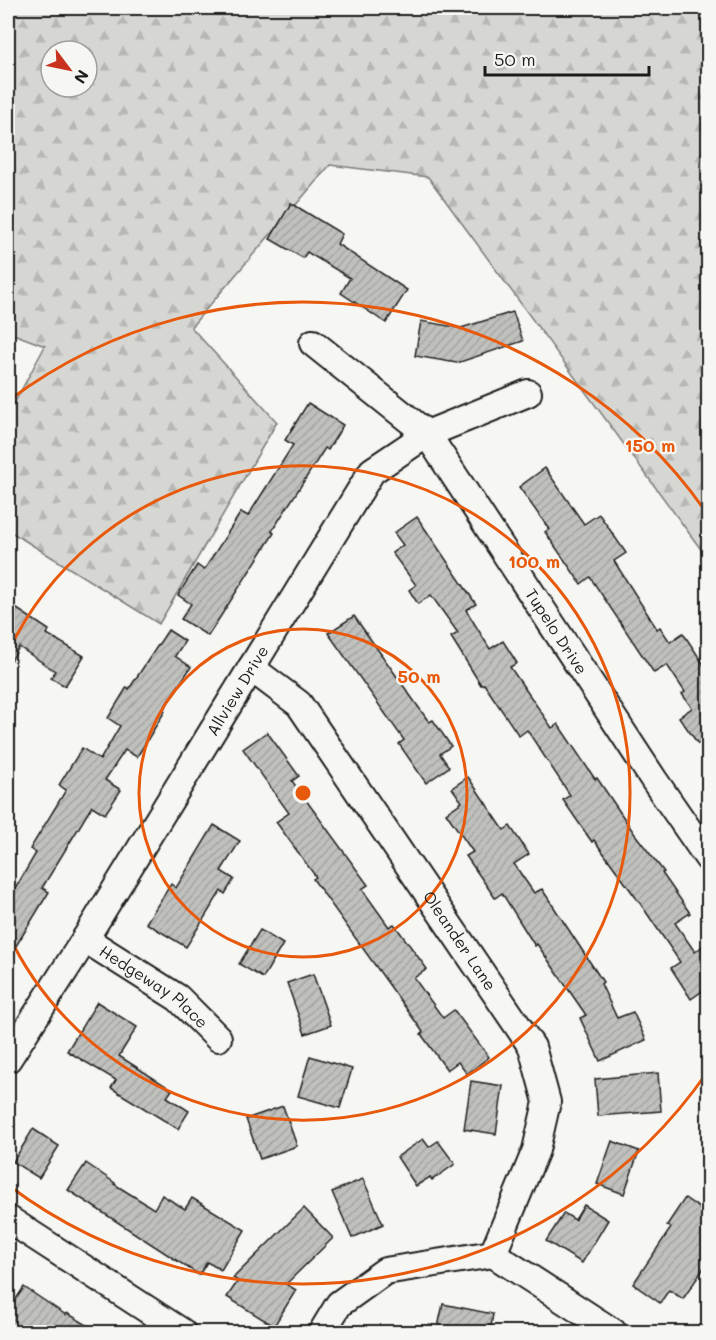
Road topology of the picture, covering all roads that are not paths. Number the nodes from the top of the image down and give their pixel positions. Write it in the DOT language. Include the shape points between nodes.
graph roads {
  1 [pos="313,343"];
  2 [pos="528,393"];
  3 [pos="427,434"];
  4 [pos="251,668"];
  5 [pos="708,858"];
  6 [pos="85,939"];
  7 [pos="218,1038"];
  8 [pos="8,1059"];
  9 [pos="8,1220"];
  10 [pos="493,1254"];
  11 [pos="177,1331"];
  12 [pos="321,1332"];
  13 [pos="613,1332"];
  1 -- 3 [label="street, Tupelo Drive"];
  2 -- 3 [label="street, Allview Drive"];
  3 -- 4 [label="street, Allview Drive" via="372,471"];
  3 -- 5 [label="street, Tupelo Drive"];
  4 -- 6 [label="street, Allview Drive"];
  4 -- 10 [label="street, Oleander Lane" via="299,704 532,1047 547,1102 537,1150"];
  6 -- 7 [label="street, Hedgeway Place" via="177,998"];
  6 -- 8 [label="street, Allview Drive"];
  9 -- 11 [label="street"];
  10 -- 12 [label="street" via="385,1270 339,1304"];
  10 -- 13 [label="street"];
}
